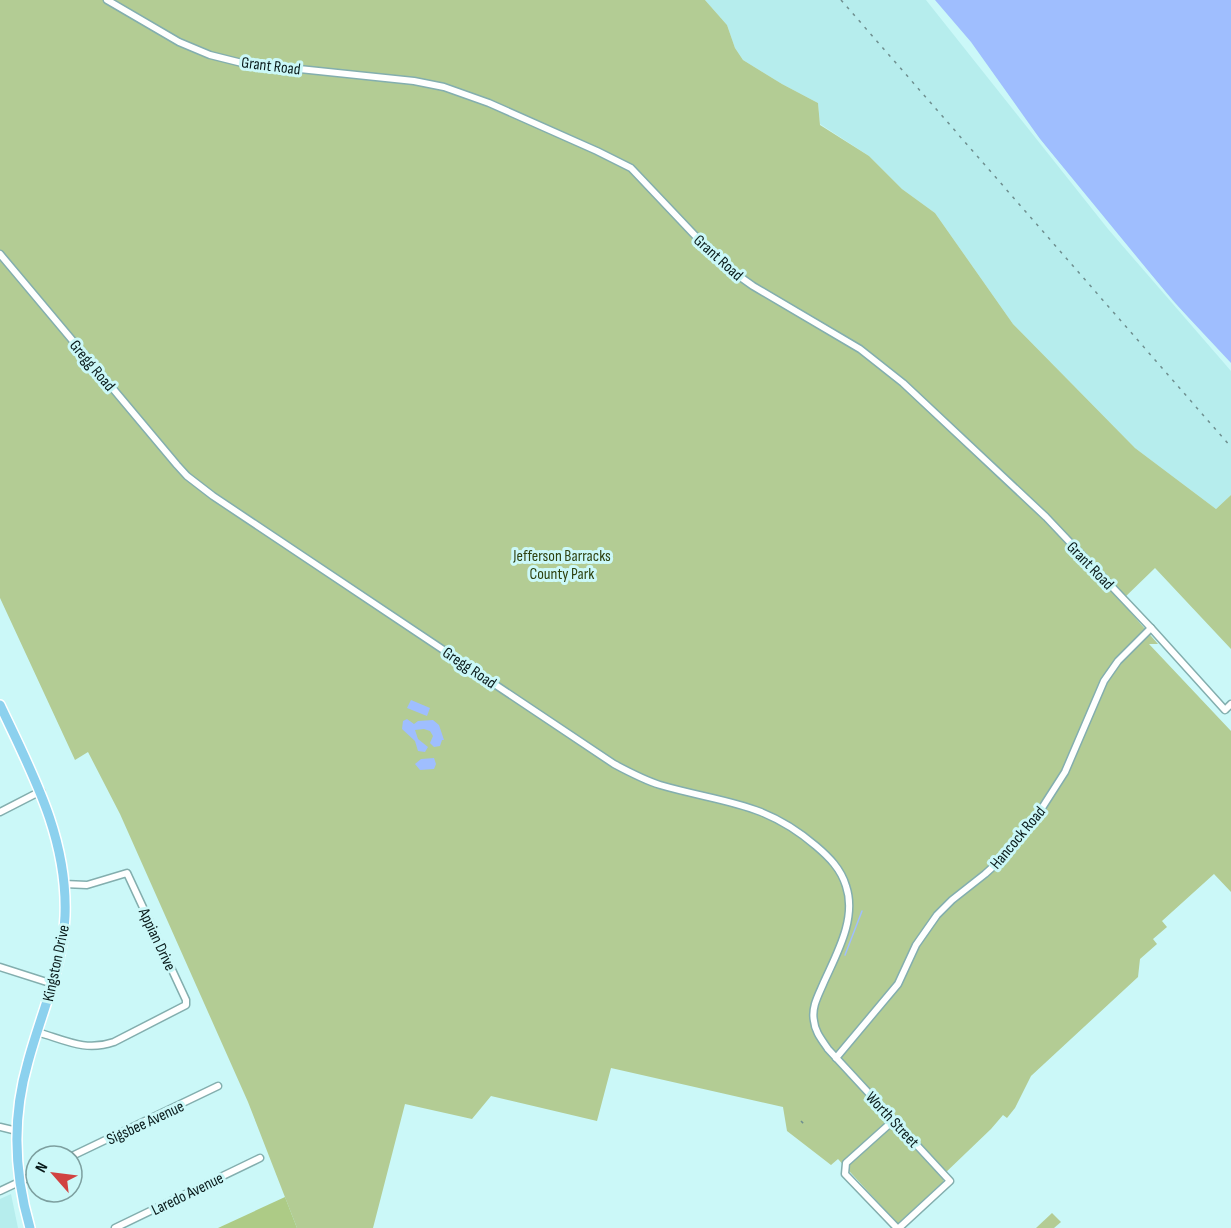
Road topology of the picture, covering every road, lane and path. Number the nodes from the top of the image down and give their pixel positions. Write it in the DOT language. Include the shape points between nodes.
graph roads {
  1 [pos="107,0"];
  2 [pos="0,254"];
  3 [pos="1151,628"];
  4 [pos="1231,704"];
  5 [pos="0,705"];
  6 [pos="4,722"];
  7 [pos="40,791"];
  8 [pos="0,812"];
  9 [pos="64,884"];
  10 [pos="0,967"];
  11 [pos="53,984"];
  12 [pos="37,1032"];
  13 [pos="836,1058"];
  14 [pos="218,1086"];
  15 [pos="894,1120"];
  16 [pos="0,1127"];
  17 [pos="17,1131"];
  18 [pos="84,1150"];
  19 [pos="260,1158"];
  20 [pos="24,1179"];
  21 [pos="20,1181"];
  22 [pos="0,1191"];
  23 [pos="30,1228"];
  24 [pos="115,1228"];
  25 [pos="898,1228"];
  1 -- 3 [label="street, Grant Road" via="179,42 210,55 242,63 444,87 631,168 722,264 860,349 903,383 1022,492"];
  2 -- 13 [label="street, Gregg Road" via="177,465 213,496 614,764 659,784 758,809 790,826 823,852 842,876 849,903 843,935 816,999 813,1016 819,1036"];
  3 -- 4 [label="street, Grant Road" via="1225,710"];
  3 -- 13 [label="street, Hancock Road" via="1104,681 1065,772 1033,822 1006,855 931,922 898,984"];
  5 -- 6 [label="main road, Kingston Drive"];
  6 -- 7 [label="main road, Kingston Drive"];
  7 -- 8 [label="street"];
  7 -- 9 [label="main road, Kingston Drive" via="57,840"];
  9 -- 11 [label="main road, Kingston Drive" via="64,930"];
  9 -- 12 [label="street, Appian Drive" via="87,885 127,873 186,1005 124,1037 92,1048"];
  10 -- 11 [label="street"];
  11 -- 12 [label="main road, Kingston Drive"];
  12 -- 17 [label="main road, Kingston Drive" via="21,1090"];
  13 -- 15 [label="street, Worth Street"];
  14 -- 18 [label="street, Sigsbee Avenue"];
  15 -- 25 [label="street" via="846,1164 845,1174"];
  15 -- 25 [label="street, Worth Street" via="950,1181"];
  16 -- 17 [label="street"];
  17 -- 21 [label="main road, Kingston Drive"];
  19 -- 24 [label="street, Laredo Avenue"];
  20 -- 21 [label="street"];
  21 -- 22 [label="street"];
  21 -- 23 [label="main road, Kingston Drive"];
}
